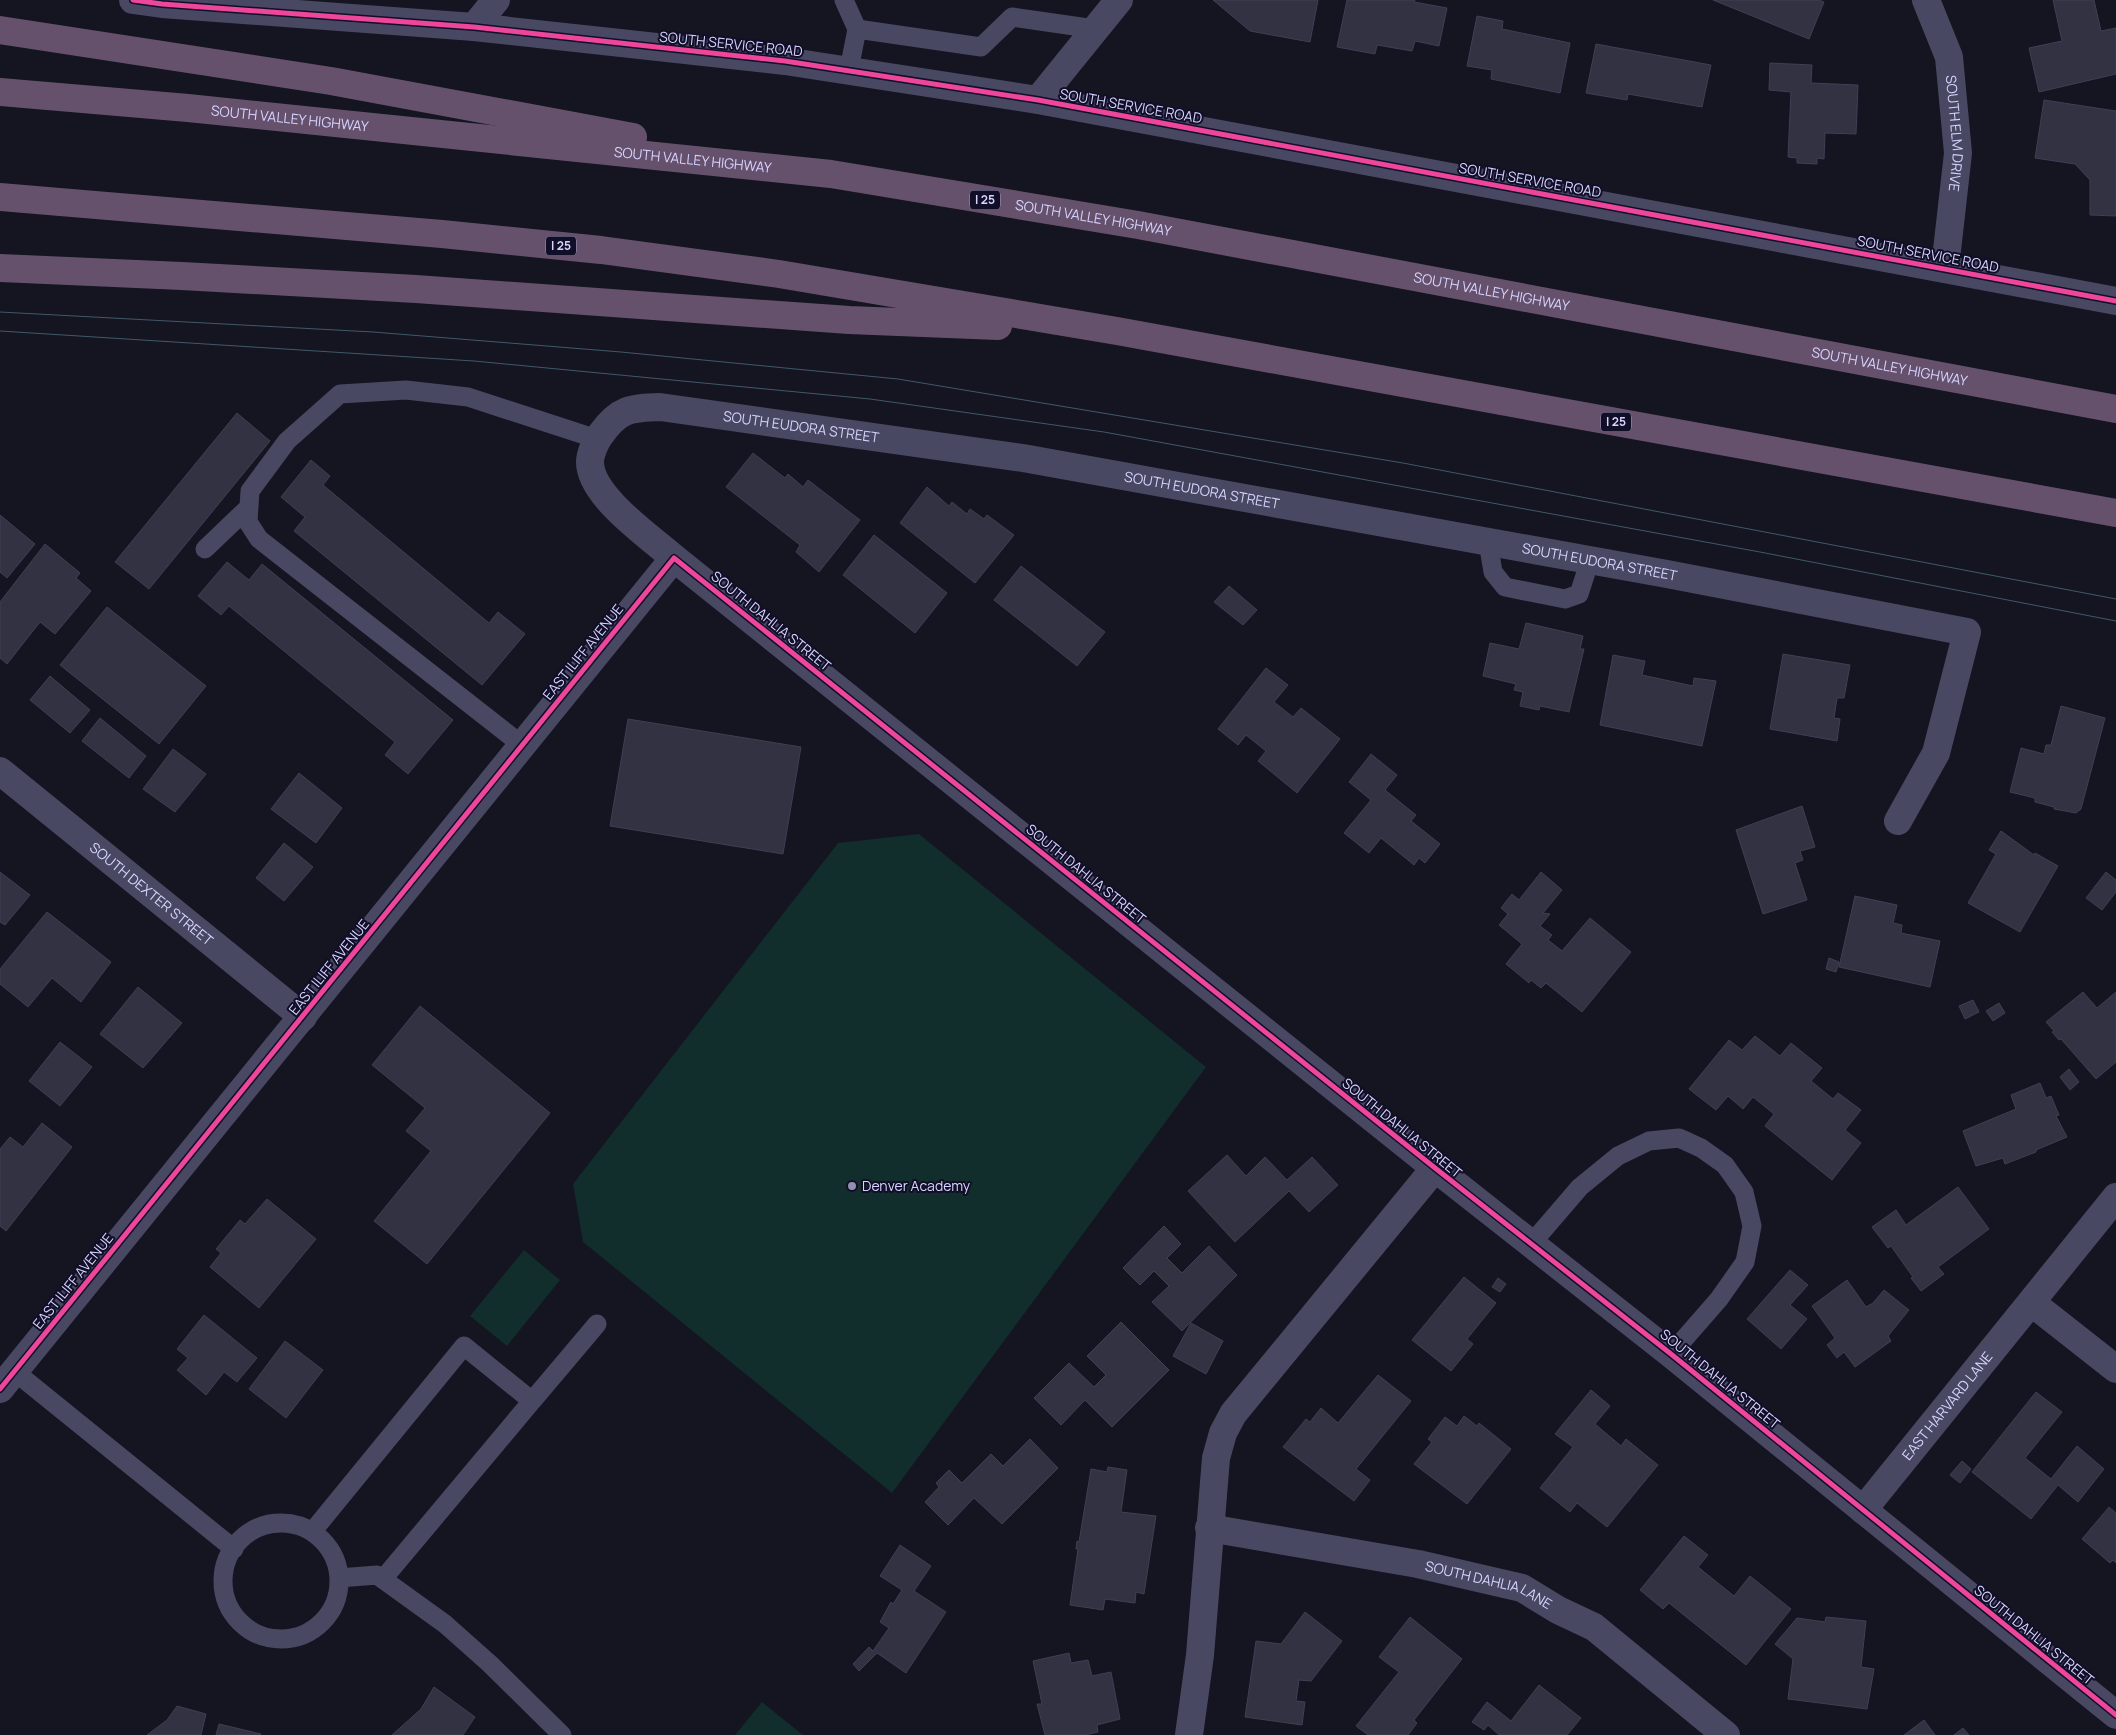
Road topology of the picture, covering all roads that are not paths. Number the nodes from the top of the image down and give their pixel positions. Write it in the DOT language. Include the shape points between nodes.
graph roads {
  1 [pos="133,0"];
  2 [pos="496,0"];
  3 [pos="844,0"];
  4 [pos="1119,0"];
  5 [pos="1926,0"];
  6 [pos="213,4"];
  7 [pos="279,6"];
  8 [pos="474,27"];
  9 [pos="858,29"];
  10 [pos="1095,29"];
  11 [pos="0,30"];
  12 [pos="849,70"];
  13 [pos="0,92"];
  14 [pos="1038,100"];
  15 [pos="831,174"];
  16 [pos="0,196"];
  17 [pos="0,268"];
  18 [pos="1945,268"];
  19 [pos="2116,301"];
  20 [pos="1117,331"];
  21 [pos="2116,409"];
  22 [pos="597,439"];
  23 [pos="249,508"];
  24 [pos="2116,514"];
  25 [pos="1488,542"];
  26 [pos="205,549"];
  27 [pos="674,558"];
  28 [pos="1590,560"];
  29 [pos="522,745"];
  30 [pos="0,771"];
  31 [pos="1898,820"];
  32 [pos="303,1017"];
  33 [pos="1435,1168"];
  34 [pos="2116,1198"];
  35 [pos="1532,1244"];
  36 [pos="2032,1303"];
  37 [pos="597,1324"];
  38 [pos="1670,1354"];
  39 [pos="2116,1368"];
  40 [pos="5,1374"];
  41 [pos="532,1401"];
  42 [pos="1863,1510"];
  43 [pos="1209,1528"];
  44 [pos="312,1532"];
  45 [pos="234,1549"];
  46 [pos="339,1578"];
  47 [pos="383,1579"];
  48 [pos="2116,1716"];
  49 [pos="562,1735"];
  50 [pos="1189,1735"];
  51 [pos="1726,1735"];
  1 -- 6 [label="street, SOUTH SERVICE ROAD"];
  2 -- 8 [label="street"];
  3 -- 9 [label="lane"];
  4 -- 10 [label="street"];
  5 -- 18 [label="street, SOUTH ELM DRIVE" via="1949,57 1958,153"];
  6 -- 7 [label="street, SOUTH SERVICE ROAD"];
  7 -- 8 [label="street, SOUTH SERVICE ROAD"];
  8 -- 12 [label="street, SOUTH SERVICE ROAD"];
  9 -- 10 [label="lane" via="981,47 1012,17"];
  9 -- 12 [label="lane"];
  10 -- 14 [label="street"];
  11 -- 15 [label="highway" via="331,82"];
  12 -- 14 [label="street, SOUTH SERVICE ROAD"];
  13 -- 15 [label="highway, SOUTH VALLEY HIGHWAY / I 25" via="188,108"];
  14 -- 18 [label="street, SOUTH SERVICE ROAD"];
  15 -- 21 [label="highway, SOUTH VALLEY HIGHWAY / I 25" via="1148,227"];
  16 -- 20 [label="highway, I 25" via="601,250 779,274"];
  17 -- 20 [label="highway" via="416,288 849,320"];
  18 -- 19 [label="street, SOUTH SERVICE ROAD"];
  20 -- 24 [label="highway, I 25"];
  22 -- 23 [label="lane" via="468,397 406,390 340,394 287,441 250,491"];
  22 -- 25 [label="street, SOUTH EUDORA STREET" via="612,419 634,408 660,407 1023,458"];
  22 -- 27 [label="street, SOUTH EUDORA STREET" via="590,462 596,484 621,513"];
  23 -- 26 [label="lane"];
  23 -- 29 [label="lane" via="248,522 259,539"];
  25 -- 28 [label="street, SOUTH EUDORA STREET"];
  25 -- 28 [label="lane" via="1493,572 1505,587 1565,599 1579,594"];
  27 -- 29 [label="street, EAST ILIFF AVENUE"];
  27 -- 33 [label="street, SOUTH DAHLIA STREET"];
  28 -- 31 [label="street, SOUTH EUDORA STREET" via="1967,632 1936,753"];
  29 -- 32 [label="street, EAST ILIFF AVENUE"];
  30 -- 32 [label="street, SOUTH DEXTER STREET"];
  32 -- 40 [label="street, EAST ILIFF AVENUE"];
  33 -- 35 [label="street, SOUTH DAHLIA STREET"];
  33 -- 43 [label="street" via="1233,1414 1216,1458"];
  34 -- 36 [label="street, EAST HARVARD LANE"];
  35 -- 38 [label="street, SOUTH DAHLIA STREET"];
  35 -- 38 [label="lane" via="1580,1187 1618,1156 1649,1140 1679,1138 1701,1148 1725,1166 1744,1192 1752,1226 1745,1262 1719,1299"];
  36 -- 39 [label="street"];
  36 -- 42 [label="street, EAST HARVARD LANE"];
  37 -- 41 [label="lane"];
  38 -- 42 [label="street, SOUTH DAHLIA STREET"];
  40 -- 45 [label="lane"];
  41 -- 44 [label="lane" via="464,1346"];
  41 -- 47 [label="lane"];
  42 -- 48 [label="street, SOUTH DAHLIA STREET"];
  43 -- 50 [label="street" via="1200,1655"];
  43 -- 51 [label="street, SOUTH DAHLIA LANE" via="1418,1564 1522,1588 1558,1610 1594,1626"];
  44 -- 45 [label="lane" via="297,1526 274,1524 248,1534"];
  44 -- 46 [label="lane" via="330,1550"];
  45 -- 46 [label="lane" via="224,1578 229,1606 244,1625 268,1638 297,1637 315,1628 329,1614 336,1600"];
  46 -- 47 [label="lane" via="377,1575"];
  47 -- 49 [label="lane" via="445,1624"];
}
